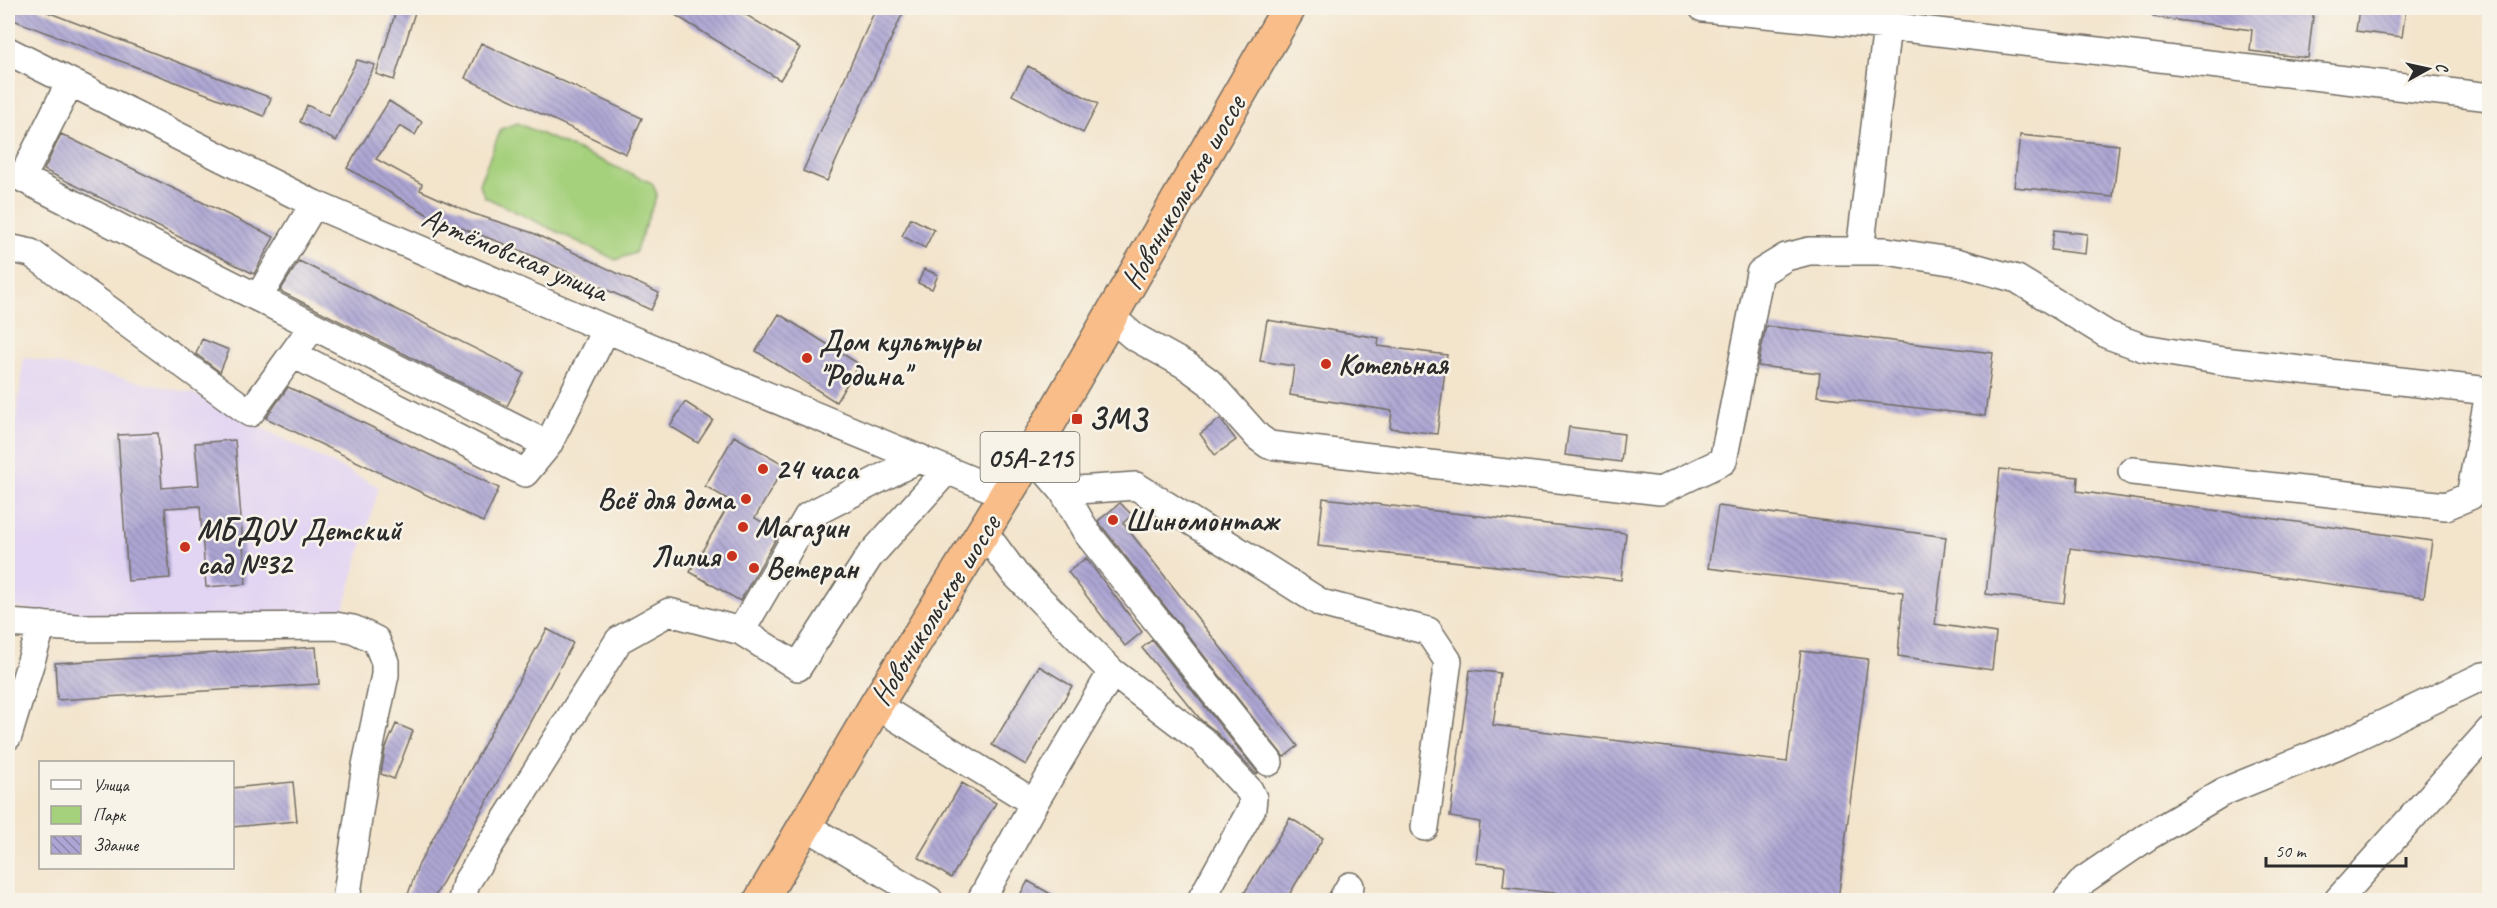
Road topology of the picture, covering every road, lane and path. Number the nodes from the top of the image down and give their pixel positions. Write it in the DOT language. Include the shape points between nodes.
graph roads {
  1 [pos="1290,8"];
  2 [pos="1703,8"];
  3 [pos="1887,26"];
  4 [pos="8,51"];
  5 [pos="70,82"];
  6 [pos="2490,98"];
  7 [pos="314,204"];
  8 [pos="8,249"];
  9 [pos="1860,251"];
  10 [pos="258,298"];
  11 [pos="1111,317"];
  12 [pos="313,326"];
  13 [pos="606,329"];
  14 [pos="293,354"];
  15 [pos="2489,390"];
  16 [pos="548,445"];
  17 [pos="1031,454"];
  18 [pos="920,458"];
  19 [pos="947,470"];
  20 [pos="2132,471"];
  21 [pos="1063,491"];
  22 [pos="1007,495"];
  23 [pos="984,532"];
  24 [pos="8,623"];
  25 [pos="42,625"];
  26 [pos="741,631"];
  27 [pos="1112,672"];
  28 [pos="2490,675"];
  29 [pos="876,705"];
  30 [pos="2490,730"];
  31 [pos="8,736"];
  32 [pos="1269,762"];
  33 [pos="1034,803"];
  34 [pos="806,826"];
  35 [pos="1425,827"];
  36 [pos="346,900"];
  37 [pos="462,900"];
  38 [pos="761,900"];
  39 [pos="929,900"];
  40 [pos="981,900"];
  41 [pos="1202,900"];
  42 [pos="2067,900"];
  43 [pos="2338,900"];
  1 -- 11 [label="highway, Новоникольское шоссе / 05А-215"];
  2 -- 3 [label="street"];
  3 -- 6 [label="street"];
  3 -- 9 [label="street"];
  4 -- 5 [label="street, Артёмовская улица"];
  5 -- 7 [label="street, Артёмовская улица"];
  5 -- 10 [label="street" via="22,178"];
  7 -- 10 [label="street"];
  7 -- 13 [label="street, Артёмовская улица"];
  8 -- 14 [label="street" via="31,253 250,413"];
  9 -- 11 [label="street" via="1809,250 1786,257 1760,273 1723,461 1660,491 1269,445 1209,382 1133,336"];
  9 -- 15 [label="street" via="1956,262 2017,279 2109,335 2144,348 2223,361"];
  10 -- 12 [label="street"];
  11 -- 17 [label="highway, Новоникольское шоссе / 05А-215"];
  12 -- 14 [label="street"];
  12 -- 16 [label="street"];
  13 -- 16 [label="street"];
  13 -- 18 [label="street, Артёмовская улица"];
  14 -- 16 [label="street" via="525,473"];
  15 -- 20 [label="street" via="2469,496 2446,506"];
  17 -- 21 [label="street"];
  17 -- 22 [label="highway, Новоникольское шоссе / 05А-215"];
  18 -- 19 [label="street, Артёмовская улица"];
  18 -- 26 [label="street" via="808,516"];
  19 -- 22 [label="street, Артёмовская улица"];
  19 -- 26 [label="street" via="869,557 798,667"];
  21 -- 32 [label="street" via="1087,533"];
  21 -- 35 [label="street" via="1136,486 1321,603 1428,631 1448,661"];
  22 -- 23 [label="highway, Новоникольское шоссе / 05А-215"];
  23 -- 27 [label="street" via="1015,574"];
  23 -- 29 [label="highway, Новоникольское шоссе / 05А-215"];
  24 -- 25 [label="street"];
  25 -- 31 [label="street"];
  25 -- 36 [label="street" via="335,626 376,640 385,662 385,675 366,765"];
  26 -- 37 [label="street" via="669,612 619,640 466,883"];
  27 -- 33 [label="street"];
  27 -- 41 [label="street" via="1203,741 1253,798 1252,808"];
  28 -- 42 [label="street" via="2343,743 2223,792 2084,880"];
  29 -- 33 [label="street"];
  29 -- 34 [label="highway, Новоникольское шоссе / 05А-215"];
  30 -- 43 [label="street"];
  33 -- 40 [label="street"];
  34 -- 38 [label="highway, Новоникольское шоссе / 05А-215"];
  34 -- 39 [label="street"];
}
